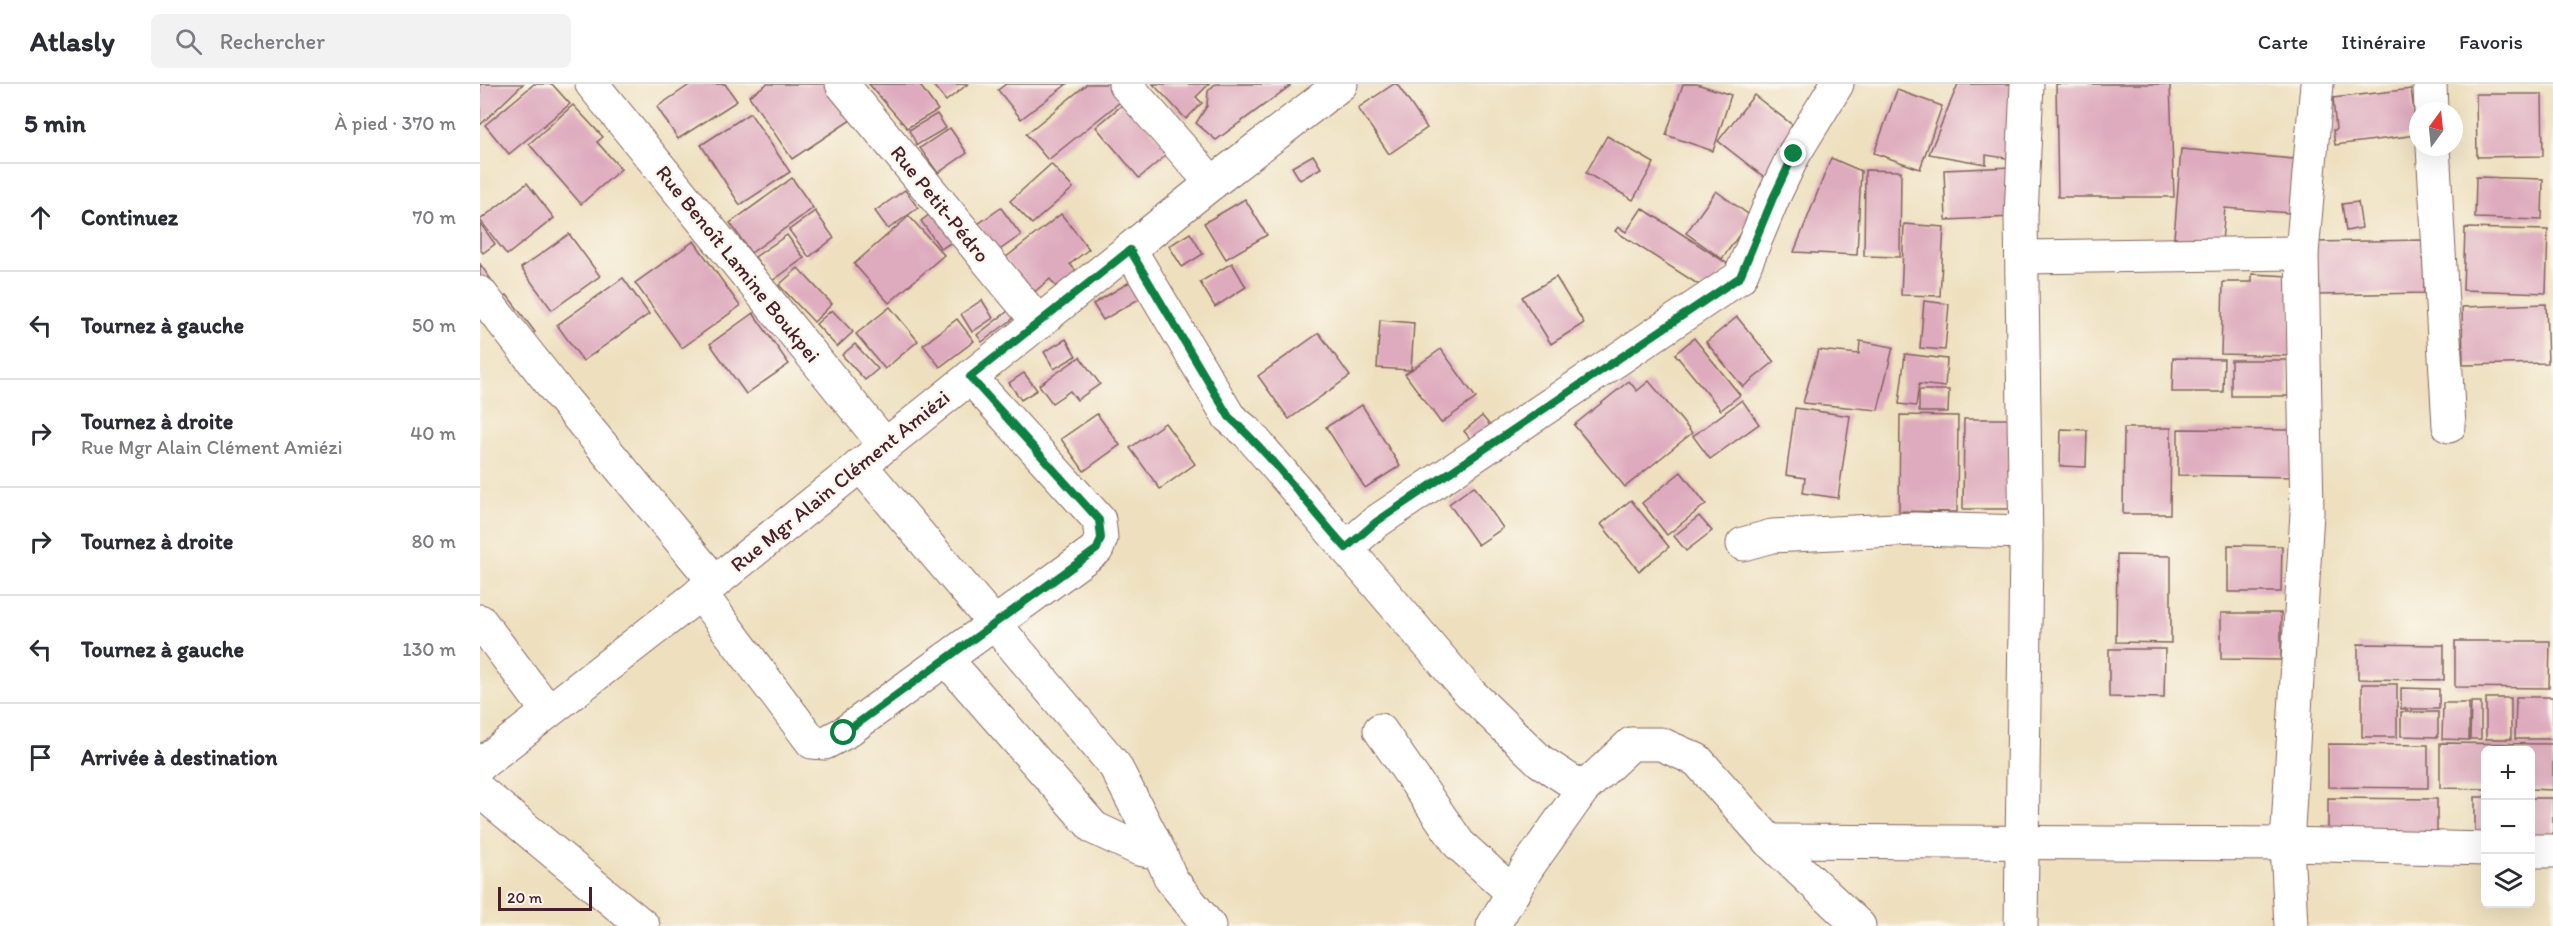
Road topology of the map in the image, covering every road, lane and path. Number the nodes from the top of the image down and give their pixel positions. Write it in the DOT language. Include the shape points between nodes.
graph roads {
  1 [pos="592,84"];
  2 [pos="842,84"];
  3 [pos="1125,84"];
  4 [pos="1341,84"];
  5 [pos="1837,84"];
  6 [pos="2027,84"];
  7 [pos="2317,84"];
  8 [pos="2430,84"];
  9 [pos="2431,102"];
  10 [pos="2434,156"];
  11 [pos="1212,183"];
  12 [pos="1130,250"];
  13 [pos="2302,253"];
  14 [pos="2022,257"];
  15 [pos="480,293"];
  16 [pos="1039,323"];
  17 [pos="970,377"];
  18 [pos="2449,426"];
  19 [pos="872,455"];
  20 [pos="2026,532"];
  21 [pos="1743,544"];
  22 [pos="1346,548"];
  23 [pos="707,587"];
  24 [pos="480,621"];
  25 [pos="995,624"];
  26 [pos="946,659"];
  27 [pos="547,711"];
  28 [pos="1380,730"];
  29 [pos="480,765"];
  30 [pos="1582,789"];
  31 [pos="480,792"];
  32 [pos="1769,841"];
  33 [pos="2023,841"];
  34 [pos="2287,844"];
  35 [pos="2481,849"];
  36 [pos="2535,851"];
  37 [pos="2553,851"];
  38 [pos="1161,853"];
  39 [pos="1513,893"];
  40 [pos="643,926"];
  41 [pos="1209,926"];
  42 [pos="1493,926"];
  43 [pos="1859,926"];
  44 [pos="2021,926"];
  45 [pos="2291,926"];
  1 -- 19 [label="street, Rue Benoît Lamine Boukpei"];
  2 -- 16 [label="street, Rue Petit-Pédro"];
  3 -- 11 [label="street"];
  4 -- 11 [label="street, Rue Mgr Alain Clément Amiézi"];
  5 -- 22 [label="street" via="1794,154 1740,277 1376,522"];
  6 -- 14 [label="street"];
  7 -- 13 [label="street"];
  8 -- 9 [label="street"];
  10 -- 18 [label="street"];
  11 -- 12 [label="street, Rue Mgr Alain Clément Amiézi"];
  12 -- 16 [label="street, Rue Mgr Alain Clément Amiézi"];
  12 -- 22 [label="street" via="1229,417"];
  13 -- 14 [label="street"];
  13 -- 34 [label="street" via="2307,513"];
  14 -- 20 [label="street"];
  15 -- 23 [label="street"];
  16 -- 17 [label="street, Rue Mgr Alain Clément Amiézi"];
  17 -- 19 [label="street, Rue Mgr Alain Clément Amiézi"];
  17 -- 25 [label="street" via="1099,520 1101,538 1097,549"];
  19 -- 23 [label="street, Rue Mgr Alain Clément Amiézi"];
  19 -- 25 [label="street, Rue Benoît Lamine Boukpei"];
  20 -- 21 [label="street" via="1915,529 1772,536"];
  20 -- 33 [label="street"];
  22 -- 30 [label="street" via="1470,693 1540,761"];
  23 -- 26 [label="street" via="812,742 825,743 844,733"];
  23 -- 27 [label="street, Rue Mgr Alain Clément Amiézi"];
  24 -- 27 [label="street"];
  25 -- 26 [label="street"];
  25 -- 38 [label="street, Rue Benoît Lamine Boukpei" via="1115,766"];
  26 -- 38 [label="street" via="1094,828 1139,849"];
  27 -- 29 [label="street, Rue Mgr Alain Clément Amiézi"];
  28 -- 39 [label="street" via="1459,844"];
  30 -- 32 [label="street" via="1631,744 1661,744 1697,760"];
  30 -- 39 [label="street"];
  31 -- 40 [label="street"];
  32 -- 33 [label="street"];
  32 -- 43 [label="street"];
  33 -- 34 [label="street"];
  33 -- 44 [label="street"];
  34 -- 35 [label="street"];
  34 -- 45 [label="street"];
  36 -- 37 [label="street"];
  38 -- 41 [label="street, Rue Benoît Lamine Boukpei" via="1171,879"];
  39 -- 42 [label="street"];
}
